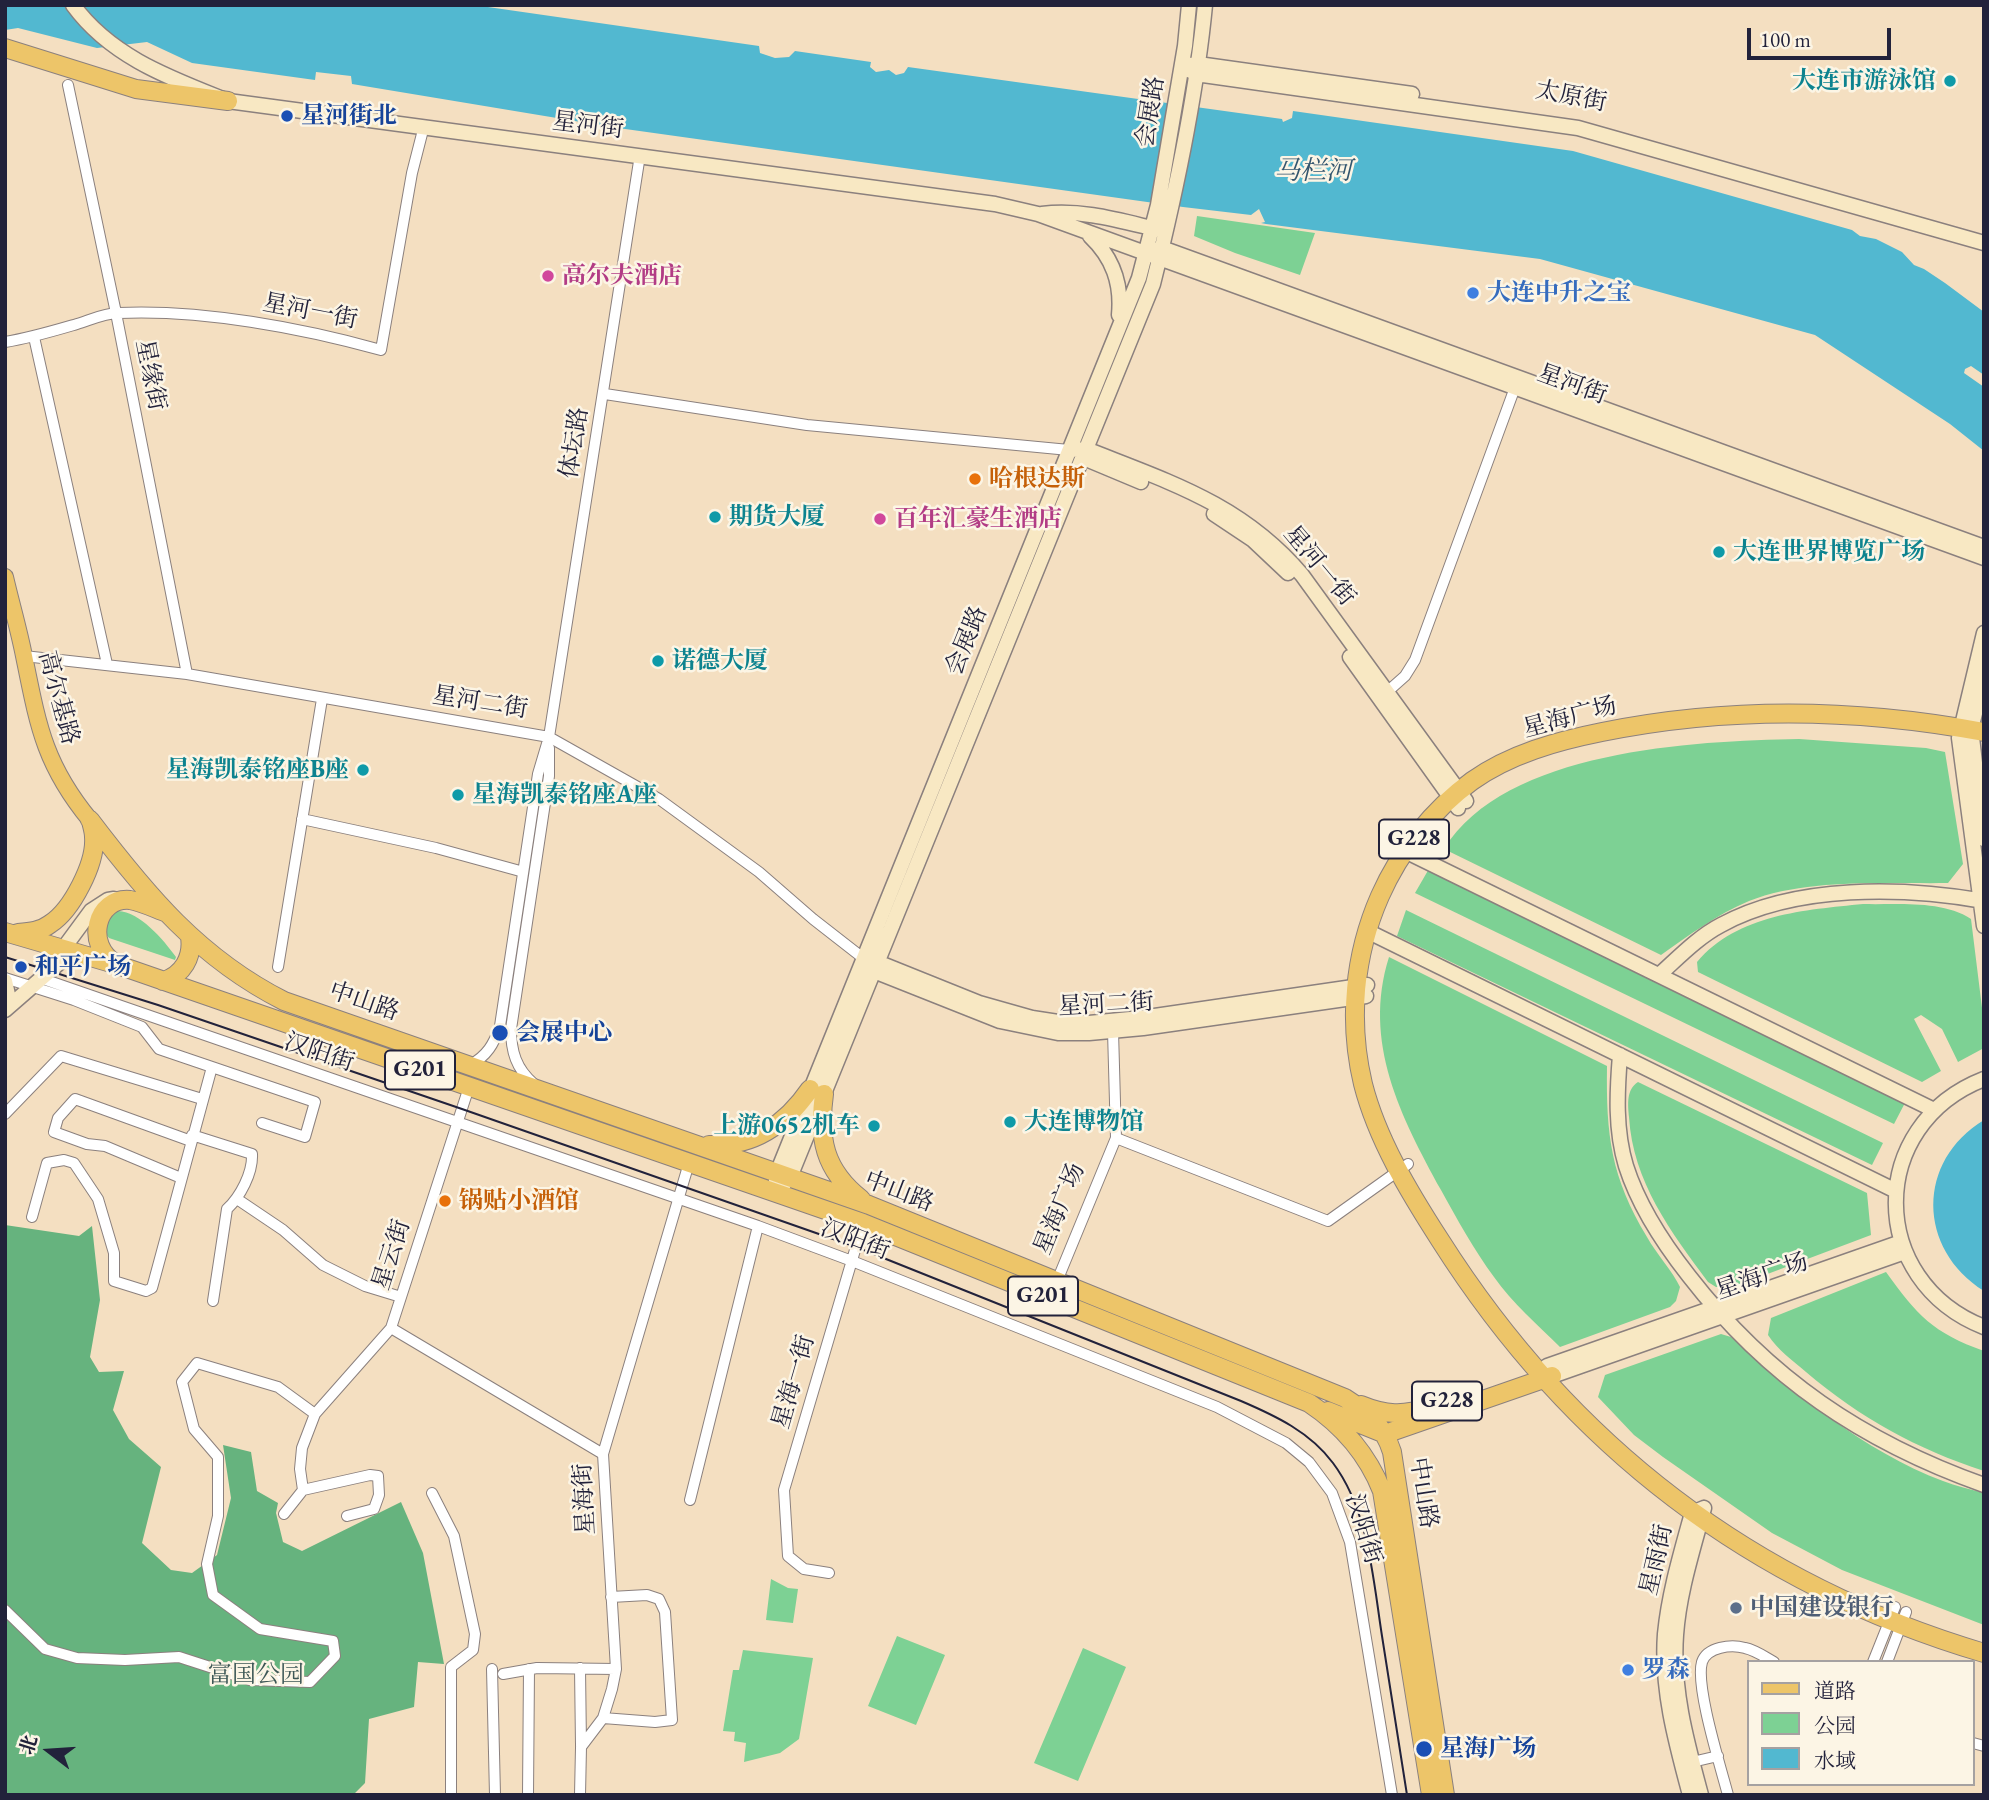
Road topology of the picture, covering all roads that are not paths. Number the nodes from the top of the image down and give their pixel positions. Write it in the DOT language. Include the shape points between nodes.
graph roads {
  1 [pos="73,5"];
  2 [pos="1189,5"];
  3 [pos="1205,5"];
  4 [pos="5,48"];
  5 [pos="1181,66"];
  6 [pos="1197,69"];
  7 [pos="68,85"];
  8 [pos="228,101"];
  9 [pos="424,127"];
  10 [pos="640,155"];
  11 [pos="1166,207"];
  12 [pos="1038,214"];
  13 [pos="1152,228"];
  14 [pos="1087,232"];
  15 [pos="1167,232"];
  16 [pos="1984,234"];
  17 [pos="1984,243"];
  18 [pos="1145,254"];
  19 [pos="1161,254"];
  20 [pos="116,313"];
  21 [pos="1116,333"];
  22 [pos="34,337"];
  23 [pos="5,342"];
  24 [pos="1517,383"];
  25 [pos="604,394"];
  26 [pos="1069,450"];
  27 [pos="1084,453"];
  28 [pos="1984,547"];
  29 [pos="1984,558"];
  30 [pos="5,577"];
  31 [pos="10,618"];
  32 [pos="1984,634"];
  33 [pos="24,656"];
  34 [pos="107,664"];
  35 [pos="187,674"];
  36 [pos="1984,678"];
  37 [pos="1387,692"];
  38 [pos="322,699"];
  39 [pos="1971,735"];
  40 [pos="549,737"];
  41 [pos="1458,800"];
  42 [pos="302,819"];
  43 [pos="90,820"];
  44 [pos="1984,839"];
  45 [pos="1410,853"];
  46 [pos="520,871"];
  47 [pos="128,900"];
  48 [pos="1982,901"];
  49 [pos="167,913"];
  50 [pos="1984,926"];
  51 [pos="7,933"];
  52 [pos="1372,934"];
  53 [pos="190,937"];
  54 [pos="61,956"];
  55 [pos="872,964"];
  56 [pos="118,965"];
  57 [pos="278,967"];
  58 [pos="1659,975"];
  59 [pos="5,979"];
  60 [pos="163,981"];
  61 [pos="38,983"];
  62 [pos="1361,991"];
  63 [pos="5,1008"];
  64 [pos="1113,1031"];
  65 [pos="1620,1055"];
  66 [pos="470,1065"];
  67 [pos="212,1067"];
  68 [pos="1984,1079"];
  69 [pos="469,1087"];
  70 [pos="539,1089"];
  71 [pos="817,1092"];
  72 [pos="202,1099"];
  73 [pos="1934,1110"];
  74 [pos="5,1114"];
  75 [pos="262,1123"];
  76 [pos="457,1123"];
  77 [pos="192,1138"];
  78 [pos="1116,1138"];
  79 [pos="692,1143"];
  80 [pos="689,1163"];
  81 [pos="1404,1167"];
  82 [pos="783,1175"];
  83 [pos="181,1178"];
  84 [pos="1896,1191"];
  85 [pos="776,1193"];
  86 [pos="237,1199"];
  87 [pos="678,1199"];
  88 [pos="869,1205"];
  89 [pos="32,1217"];
  90 [pos="863,1223"];
  91 [pos="758,1226"];
  92 [pos="1903,1247"];
  93 [pos="852,1261"];
  94 [pos="1057,1281"];
  95 [pos="401,1297"];
  96 [pos="213,1301"];
  97 [pos="1719,1312"];
  98 [pos="1984,1327"];
  99 [pos="391,1328"];
  100 [pos="1546,1372"];
  101 [pos="1345,1398"];
  102 [pos="1309,1403"];
  103 [pos="315,1414"];
  104 [pos="1385,1434"];
  105 [pos="603,1454"];
  106 [pos="1984,1485"];
  107 [pos="303,1490"];
  108 [pos="432,1493"];
  109 [pos="690,1500"];
  110 [pos="1699,1513"];
  111 [pos="284,1514"];
  112 [pos="347,1516"];
  113 [pos="830,1573"];
  114 [pos="611,1597"];
  115 [pos="5,1610"];
  116 [pos="1898,1615"];
  117 [pos="1984,1642"];
  118 [pos="1984,1653"];
  119 [pos="1770,1660"];
  120 [pos="1874,1660"];
  121 [pos="1887,1660"];
  122 [pos="580,1668"];
  123 [pos="492,1669"];
  124 [pos="529,1669"];
  125 [pos="616,1669"];
  126 [pos="503,1674"];
  127 [pos="603,1718"];
  128 [pos="581,1747"];
  129 [pos="1718,1759"];
  130 [pos="1688,1767"];
  131 [pos="451,1795"];
  132 [pos="495,1795"];
  133 [pos="528,1795"];
  134 [pos="580,1795"];
  135 [pos="1392,1795"];
  136 [pos="1431,1795"];
  137 [pos="1445,1795"];
  138 [pos="1690,1795"];
  139 [pos="1701,1795"];
  140 [pos="1728,1795"];
  1 -- 8 [label="street, 星河街" via="86,23 139,63"];
  2 -- 5 [label="street"];
  3 -- 6 [label="street"];
  4 -- 8 [label="highway" via="136,89"];
  5 -- 6 [label="street, 会展路"];
  5 -- 11 [label="street, 会展路"];
  6 -- 11 [label="street, 会展路"];
  6 -- 16 [label="street, 太原街" via="1559,115"];
  6 -- 17 [label="street, 太原街" via="1578,128"];
  7 -- 20 [label="street, 星缘街"];
  8 -- 9 [label="street, 星河街"];
  9 -- 10 [label="street, 星河街"];
  9 -- 20 [label="street, 星河一街" via="381,351 261,324 190,315"];
  10 -- 12 [label="street, 星河街" via="995,204"];
  10 -- 25 [label="street, 体坛路"];
  11 -- 13 [label="street, 会展路"];
  11 -- 15 [label="street, 会展路"];
  12 -- 13 [label="street, 星河街" via="1094,214"];
  12 -- 14 [label="street, 星河街"];
  13 -- 15 [label="street, 星河街"];
  13 -- 18 [label="street, 会展路"];
  14 -- 18 [label="street, 星河街"];
  14 -- 21 [label="street" via="1104,249 1118,281 1121,296"];
  15 -- 19 [label="street, 会展路"];
  18 -- 19 [label="street"];
  18 -- 21 [label="street, 会展路"];
  19 -- 24 [label="street, 星河街"];
  19 -- 27 [label="street, 会展路"];
  20 -- 22 [label="street, 星河一街"];
  20 -- 35 [label="street, 星缘街"];
  21 -- 26 [label="street, 会展路"];
  22 -- 23 [label="street, 星河一街"];
  22 -- 34 [label="street"];
  24 -- 28 [label="street, 星河街"];
  24 -- 29 [label="street, 星河街"];
  24 -- 37 [label="street" via="1415,660"];
  25 -- 26 [label="street, 星河一街" via="807,425"];
  25 -- 40 [label="street, 体坛路"];
  26 -- 27 [label="street, 星河一街"];
  26 -- 55 [label="street, 会展路"];
  27 -- 37 [label="street, 星河一街" via="1189,490 1260,532 1302,575"];
  27 -- 41 [label="street, 星河一街" via="1207,510 1267,552 1297,583"];
  27 -- 55 [label="street, 会展路"];
  30 -- 31 [label="main road, 高尔基路"];
  31 -- 33 [label="main road, 高尔基路"];
  32 -- 39 [label="street"];
  33 -- 34 [label="street, 星河二街"];
  33 -- 43 [label="main road, 高尔基路" via="43,743"];
  34 -- 35 [label="street, 星河二街"];
  35 -- 38 [label="street, 星河二街"];
  36 -- 39 [label="street"];
  37 -- 41 [label="street, 星河一街"];
  38 -- 40 [label="street, 星河二街"];
  38 -- 42 [label="street"];
  39 -- 41 [label="highway, 星海广场 / G228" via="1880,716 1704,716 1557,742 1474,780"];
  39 -- 44 [label="street"];
  39 -- 48 [label="street"];
  40 -- 55 [label="street, 星河二街" via="659,799 759,872"];
  40 -- 66 [label="street, 体坛路" via="538,774 500,1026 488,1051"];
  40 -- 70 [label="street, 体坛路" via="549,776 511,1029 514,1056"];
  41 -- 45 [label="highway, 星海广场 / G228" via="1426,824"];
  42 -- 46 [label="street"];
  42 -- 57 [label="street"];
  43 -- 49 [label="highway, 中山路 / G201"];
  43 -- 51 [label="highway" via="94,837 91,859 63,912 38,930"];
  45 -- 52 [label="highway, 星海广场 / G228" via="1383,888"];
  45 -- 58 [label="street"];
  47 -- 49 [label="highway"];
  47 -- 54 [label="street" via="108,900 91,911"];
  47 -- 56 [label="highway" via="109,907 98,922 97,940 105,956"];
  48 -- 50 [label="street"];
  48 -- 58 [label="street" via="1892,893 1789,900 1721,925"];
  49 -- 53 [label="highway, 中山路 / G201"];
  51 -- 54 [label="highway, 中山路 / G201"];
  52 -- 62 [label="highway, 星海广场 / G228"];
  52 -- 65 [label="street"];
  53 -- 60 [label="highway" via="186,965"];
  53 -- 66 [label="highway, 中山路 / G201" via="234,972 284,1001"];
  54 -- 56 [label="highway, 中山路 / G201" via="82,955"];
  54 -- 61 [label="street"];
  55 -- 62 [label="street, 星河二街" via="979,1003 1058,1022 1141,1018"];
  55 -- 64 [label="street, 星河二街" via="1000,1021 1058,1033"];
  55 -- 71 [label="street, 会展路"];
  56 -- 60 [label="highway, 中山路 / G201"];
  58 -- 73 [label="street"];
  59 -- 61 [label="street"];
  59 -- 63 [label="street"];
  60 -- 69 [label="highway, 中山路 / G201"];
  61 -- 63 [label="street"];
  61 -- 67 [label="street" via="142,1027 159,1049"];
  61 -- 76 [label="street, 汉阳街"];
  62 -- 64 [label="street, 星河二街"];
  62 -- 81 [label="highway, 星海广场 / G228" via="1356,1048 1363,1085 1376,1121"];
  64 -- 78 [label="street, 星海广场"];
  65 -- 84 [label="street"];
  65 -- 97 [label="street" via="1619,1127 1629,1174 1658,1233"];
  66 -- 70 [label="highway, 中山路 / G201"];
  67 -- 72 [label="street"];
  67 -- 75 [label="street" via="314,1102 305,1136"];
  68 -- 73 [label="street" via="1953,1094"];
  69 -- 76 [label="street, 星云街"];
  69 -- 80 [label="highway, 中山路 / G201"];
  70 -- 79 [label="highway, 中山路 / G201"];
  71 -- 79 [label="highway" via="784,1121 753,1138 713,1145"];
  71 -- 82 [label="street, 会展路"];
  71 -- 88 [label="highway" via="830,1165"];
  72 -- 74 [label="street" via="61,1056"];
  72 -- 77 [label="street"];
  73 -- 84 [label="street" via="1905,1153"];
  76 -- 87 [label="street, 汉阳街"];
  76 -- 95 [label="street, 星云街"];
  77 -- 83 [label="street"];
  77 -- 83 [label="street" via="75,1099 58,1118 54,1132 106,1146"];
  77 -- 86 [label="street" via="251,1154"];
  78 -- 81 [label="street" via="1328,1221"];
  78 -- 94 [label="street, 星海广场"];
  79 -- 82 [label="highway, 中山路 / G201"];
  80 -- 85 [label="highway, 中山路 / G201"];
  80 -- 87 [label="street, 星海街"];
  81 -- 100 [label="highway, 星海广场 / G228" via="1433,1230 1473,1291 1510,1339"];
  82 -- 85 [label="street, 会展路"];
  82 -- 88 [label="highway, 中山路 / G201"];
  83 -- 89 [label="street" via="152,1288 146,1291 114,1281 114,1253 98,1199 74,1163 47,1163"];
  84 -- 92 [label="street"];
  85 -- 90 [label="highway, 中山路 / G201"];
  86 -- 95 [label="street" via="323,1265"];
  86 -- 96 [label="street" via="227,1209"];
  87 -- 91 [label="street, 汉阳街"];
  87 -- 105 [label="street, 星海街"];
  88 -- 94 [label="highway, 中山路 / G201"];
  90 -- 93 [label="street, 星海一街"];
  90 -- 102 [label="highway, 中山路 / G201"];
  91 -- 93 [label="street, 汉阳街"];
  91 -- 109 [label="street"];
  92 -- 97 [label="street, 星海广场"];
  92 -- 98 [label="street" via="1921,1282 1934,1296"];
  93 -- 113 [label="street, 星海一街" via="784,1490 788,1556 804,1569"];
  93 -- 135 [label="street, 汉阳街" via="1217,1407 1286,1443 1309,1462 1332,1493 1350,1542"];
  94 -- 101 [label="highway, 中山路 / G201"];
  95 -- 99 [label="street, 星云街"];
  97 -- 100 [label="street, 星海广场"];
  97 -- 106 [label="street" via="1775,1369 1852,1425 1930,1465"];
  99 -- 103 [label="street, 星云街"];
  99 -- 105 [label="street"];
  100 -- 101 [label="highway, G228" via="1414,1413 1385,1413"];
  100 -- 104 [label="highway, G228"];
  100 -- 110 [label="highway, 星海广场 / G228" via="1603,1439 1654,1483"];
  101 -- 104 [label="highway, 中山路 / G201"];
  102 -- 104 [label="highway"];
  102 -- 136 [label="highway, 中山路 / G201" via="1352,1439 1382,1490"];
  103 -- 107 [label="street" via="302,1448"];
  103 -- 115 [label="street" via="278,1387 197,1363 182,1382 194,1429 218,1457 218,1516 207,1564 213,1595 260,1629 332,1642 335,1656 310,1682 250,1680 179,1657 77,1658 45,1648"];
  104 -- 137 [label="highway, 中山路 / G201" via="1392,1452"];
  105 -- 114 [label="street, 星海街"];
  107 -- 111 [label="street"];
  107 -- 112 [label="street" via="378,1476 374,1509"];
  108 -- 131 [label="street" via="454,1536 475,1634 473,1650 451,1667"];
  110 -- 116 [label="highway, 星海广场 / G228"];
  110 -- 130 [label="street, 星雨街" via="1675,1577 1665,1635 1671,1721"];
  114 -- 125 [label="street, 星海街"];
  114 -- 127 [label="street" via="659,1599 665,1612 672,1720"];
  116 -- 117 [label="highway, 星海广场 / G228"];
  116 -- 118 [label="highway, 星海广场 / G228"];
  116 -- 120 [label="street"];
  116 -- 121 [label="street"];
  119 -- 129 [label="street" via="1743,1647 1715,1649 1706,1655 1701,1675"];
  122 -- 124 [label="street"];
  122 -- 125 [label="street"];
  122 -- 128 [label="street"];
  123 -- 132 [label="street"];
  124 -- 126 [label="street"];
  124 -- 133 [label="street"];
  125 -- 127 [label="street, 星海街"];
  127 -- 128 [label="street, 星海街"];
  128 -- 134 [label="street"];
  129 -- 130 [label="street"];
  129 -- 140 [label="street"];
  130 -- 138 [label="street, 星雨街"];
  130 -- 139 [label="street, 星雨街"];
}
